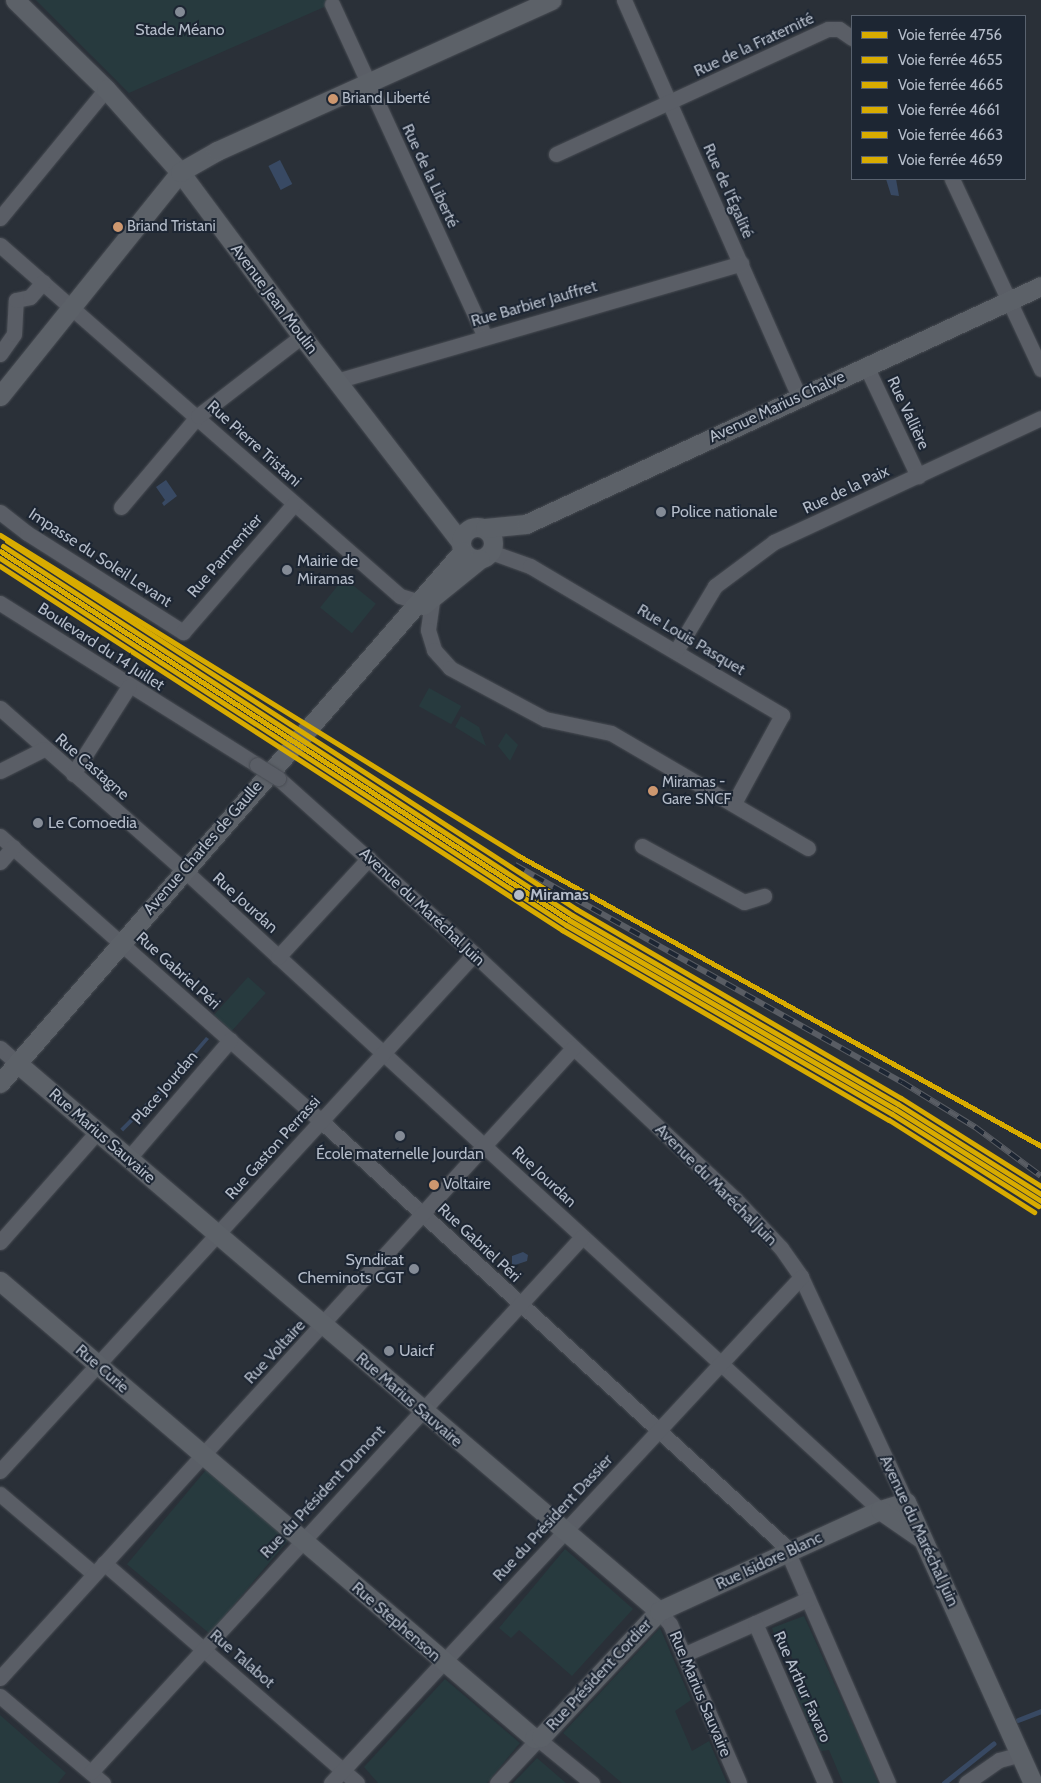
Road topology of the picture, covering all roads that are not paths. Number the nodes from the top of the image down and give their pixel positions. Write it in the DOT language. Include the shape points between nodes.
graph roads {
  1 [pos="15,0"];
  2 [pos="551,0"];
  3 [pos="624,0"];
  4 [pos="332,4"];
  5 [pos="851,37"];
  6 [pos="368,83"];
  7 [pos="106,89"];
  8 [pos="670,104"];
  9 [pos="556,154"];
  10 [pos="180,172"];
  11 [pos="952,180"];
  12 [pos="0,218"];
  13 [pos="0,245"];
  14 [pos="741,264"];
  15 [pos="42,282"];
  16 [pos="1041,286"];
  17 [pos="1009,301"];
  18 [pos="71,309"];
  19 [pos="302,336"];
  20 [pos="485,336"];
  21 [pos="0,354"];
  22 [pos="866,366"];
  23 [pos="1041,369"];
  24 [pos="336,381"];
  25 [pos="0,396"];
  26 [pos="799,397"];
  27 [pos="198,416"];
  28 [pos="1041,418"];
  29 [pos="918,476"];
  30 [pos="426,493"];
  31 [pos="294,504"];
  32 [pos="121,507"];
  33 [pos="0,512"];
  34 [pos="485,542"];
  35 [pos="461,546"];
  36 [pos="0,603"];
  37 [pos="418,605"];
  38 [pos="183,632"];
  39 [pos="676,651"];
  40 [pos="129,686"];
  41 [pos="0,708"];
  42 [pos="44,749"];
  43 [pos="0,771"];
  44 [pos="73,774"];
  45 [pos="281,780"];
  46 [pos="734,803"];
  47 [pos="0,836"];
  48 [pos="642,846"];
  49 [pos="13,847"];
  50 [pos="808,848"];
  51 [pos="370,858"];
  52 [pos="0,862"];
  53 [pos="184,870"];
  54 [pos="764,896"];
  55 [pos="120,943"];
  56 [pos="474,954"];
  57 [pos="278,957"];
  58 [pos="230,1040"];
  59 [pos="0,1048"];
  60 [pos="573,1048"];
  61 [pos="384,1054"];
  62 [pos="17,1063"];
  63 [pos="0,1083"];
  64 [pos="321,1121"];
  65 [pos="97,1132"];
  66 [pos="484,1146"];
  67 [pos="128,1158"];
  68 [pos="423,1215"];
  69 [pos="217,1235"];
  70 [pos="582,1237"];
  71 [pos="0,1242"];
  72 [pos="801,1277"];
  73 [pos="0,1281"];
  74 [pos="520,1305"];
  75 [pos="323,1326"];
  76 [pos="97,1364"];
  77 [pos="720,1364"];
  78 [pos="422,1412"];
  79 [pos="657,1430"];
  80 [pos="202,1457"];
  81 [pos="0,1471"];
  82 [pos="0,1494"];
  83 [pos="906,1502"];
  84 [pos="880,1510"];
  85 [pos="562,1532"];
  86 [pos="923,1540"];
  87 [pos="301,1542"];
  88 [pos="788,1551"];
  89 [pos="99,1568"];
  90 [pos="808,1599"];
  91 [pos="659,1611"];
  92 [pos="755,1623"];
  93 [pos="202,1648"];
  94 [pos="683,1655"];
  95 [pos="443,1662"];
  96 [pos="0,1678"];
  97 [pos="0,1696"];
  98 [pos="538,1739"];
  99 [pos="1021,1754"];
  100 [pos="343,1770"];
  101 [pos="90,1772"];
  102 [pos="103,1783"];
  103 [pos="331,1783"];
  104 [pos="357,1783"];
  105 [pos="497,1783"];
  106 [pos="592,1783"];
  107 [pos="739,1783"];
  108 [pos="825,1783"];
  109 [pos="888,1783"];
  110 [pos="966,1783"];
  111 [pos="1033,1783"];
  1 -- 7 [label="main road, Avenue Jean Moulin"];
  2 -- 6 [label="main road"];
  3 -- 8 [label="street, Rue de l'Égalité"];
  4 -- 6 [label="street, Rue de la Liberté"];
  5 -- 8 [label="street, Rue de la Fraternité" via="839,29 828,29"];
  6 -- 10 [label="main road" via="216,151"];
  6 -- 20 [label="street, Rue de la Liberté"];
  7 -- 10 [label="main road, Avenue Jean Moulin"];
  7 -- 12 [label="street"];
  8 -- 9 [label="street, Rue de la Fraternité"];
  8 -- 14 [label="street, Rue de l'Égalité"];
  10 -- 18 [label="main road"];
  10 -- 19 [label="main road, Avenue Jean Moulin"];
  11 -- 17 [label="street"];
  13 -- 15 [label="street, Rue Pierre Tristani"];
  14 -- 20 [label="street, Rue Barbier Jauffret"];
  14 -- 26 [label="street, Rue de l'Égalité"];
  15 -- 18 [label="street, Rue Pierre Tristani"];
  15 -- 21 [label="street" via="30,297 16,300 14,334"];
  16 -- 17 [label="main road, Avenue Marius Chalve"];
  17 -- 22 [label="main road, Avenue Marius Chalve"];
  17 -- 23 [label="street"];
  18 -- 25 [label="main road"];
  18 -- 27 [label="street, Rue Pierre Tristani"];
  19 -- 24 [label="main road, Avenue Jean Moulin"];
  19 -- 27 [label="street"];
  20 -- 24 [label="street, Rue Barbier Jauffret"];
  22 -- 26 [label="main road, Avenue Marius Chalve"];
  22 -- 29 [label="street, Rue Vallière"];
  24 -- 30 [label="main road, Avenue Jean Moulin"];
  26 -- 34 [label="main road, Avenue Marius Chalve"];
  27 -- 31 [label="street, Rue Pierre Tristani"];
  27 -- 32 [label="street"];
  28 -- 29 [label="street, Rue de la Paix"];
  29 -- 39 [label="street, Rue de la Paix" via="774,542 715,586"];
  30 -- 34 [label="main road, Avenue Jean Moulin"];
  30 -- 35 [label="main road, Avenue Jean Moulin"];
  31 -- 37 [label="street, Rue Pierre Tristani" via="400,596"];
  31 -- 38 [label="street, Rue Parmentier"];
  33 -- 38 [label="street, Impasse du Soleil Levant" via="27,534"];
  34 -- 35 [label="main road" via="470,558"];
  34 -- 35 [label="main road" via="465,531"];
  34 -- 37 [label="main road"];
  34 -- 39 [label="street, Rue Louis Pasquet"];
  35 -- 37 [label="main road"];
  36 -- 40 [label="street, Boulevard du 14 Juillet"];
  37 -- 46 [label="street" via="438,656 450,668 545,719 611,733"];
  37 -- 53 [label="main road, Avenue Charles de Gaulle"];
  39 -- 46 [label="street, Rue Louis Pasquet" via="782,715"];
  40 -- 44 [label="street"];
  40 -- 45 [label="street, Boulevard du 14 Juillet, bridge"];
  41 -- 42 [label="street, Rue Castagne"];
  42 -- 43 [label="street"];
  42 -- 44 [label="street, Rue Castagne"];
  44 -- 53 [label="street, Rue Castagne"];
  45 -- 51 [label="street, Avenue du Maréchal Juin"];
  46 -- 50 [label="street"];
  47 -- 49 [label="street, Rue Gabriel Péri"];
  48 -- 54 [label="street" via="744,902"];
  49 -- 52 [label="street"];
  49 -- 55 [label="street, Rue Gabriel Péri"];
  51 -- 56 [label="street, Avenue du Maréchal Juin"];
  51 -- 57 [label="street"];
  53 -- 55 [label="main road, Avenue Charles de Gaulle"];
  53 -- 57 [label="street, Rue Jourdan"];
  55 -- 58 [label="street, Rue Gabriel Péri"];
  55 -- 62 [label="main road, Avenue Charles de Gaulle"];
  56 -- 60 [label="street, Avenue du Maréchal Juin"];
  56 -- 61 [label="street, Rue Gaston Perrassi"];
  57 -- 61 [label="street, Rue Jourdan"];
  58 -- 64 [label="street, Rue Gabriel Péri"];
  58 -- 67 [label="street, Place Jourdan"];
  59 -- 62 [label="street"];
  60 -- 66 [label="street, Rue Voltaire"];
  60 -- 72 [label="street, Avenue du Maréchal Juin" via="735,1199 781,1248"];
  61 -- 64 [label="street, Rue Gaston Perrassi"];
  61 -- 66 [label="street, Rue Jourdan"];
  62 -- 63 [label="main road, Avenue Charles de Gaulle"];
  62 -- 65 [label="main road, Rue Marius Sauvaire"];
  64 -- 68 [label="street, Rue Gabriel Péri"];
  64 -- 69 [label="street, Rue Gaston Perrassi"];
  65 -- 67 [label="main road, Rue Marius Sauvaire"];
  65 -- 71 [label="street"];
  66 -- 68 [label="street, Rue Voltaire"];
  66 -- 70 [label="street, Rue Jourdan"];
  67 -- 69 [label="main road, Rue Marius Sauvaire"];
  68 -- 74 [label="street, Rue Gabriel Péri"];
  68 -- 75 [label="street, Rue Voltaire"];
  69 -- 75 [label="main road, Rue Marius Sauvaire"];
  69 -- 76 [label="street, Rue Gaston Perrassi"];
  70 -- 74 [label="street, Rue du Président Dumont"];
  70 -- 77 [label="street, Rue Jourdan"];
  72 -- 77 [label="street, Rue du Président Dassier"];
  72 -- 83 [label="street, Avenue du Maréchal Juin"];
  73 -- 76 [label="main road, Rue Curie"];
  74 -- 78 [label="street, Rue du Président Dumont"];
  74 -- 79 [label="street, Rue Gabriel Péri"];
  75 -- 78 [label="main road, Rue Marius Sauvaire"];
  75 -- 80 [label="street, Rue Voltaire"];
  76 -- 80 [label="main road, Rue Curie"];
  76 -- 81 [label="street, Rue Gaston Perrassi"];
  77 -- 79 [label="street, Rue du Président Dassier"];
  77 -- 84 [label="street, Rue Jourdan"];
  78 -- 85 [label="main road, Rue Marius Sauvaire"];
  78 -- 87 [label="street, Rue du Président Dumont"];
  79 -- 85 [label="street, Rue du Président Dassier"];
  79 -- 88 [label="street, Rue Gabriel Péri"];
  80 -- 87 [label="main road, Rue Stephenson"];
  80 -- 89 [label="street, Rue Voltaire"];
  82 -- 89 [label="street, Rue Talabot"];
  83 -- 84 [label="main road, Rue Isidore Blanc"];
  83 -- 86 [label="main road, Avenue du Maréchal Juin"];
  84 -- 86 [label="main road"];
  84 -- 88 [label="main road, Rue Isidore Blanc"];
  85 -- 91 [label="main road, Rue Marius Sauvaire"];
  85 -- 95 [label="street, Rue du Président Dassier"];
  86 -- 99 [label="main road, Avenue du Maréchal Juin"];
  87 -- 93 [label="street, Rue du Président Dumont"];
  87 -- 95 [label="main road, Rue Stephenson"];
  88 -- 90 [label="street"];
  88 -- 91 [label="main road, Rue Isidore Blanc"];
  89 -- 93 [label="street, Rue Talabot"];
  89 -- 96 [label="street, Rue Voltaire"];
  90 -- 92 [label="street"];
  90 -- 109 [label="street"];
  91 -- 94 [label="street, Rue Marius Sauvaire" via="670,1624"];
  91 -- 98 [label="main road, Rue Président Cordier"];
  92 -- 94 [label="street, Rue Arthur Favaro"];
  92 -- 108 [label="street, Rue Arthur Favaro"];
  93 -- 100 [label="street, Rue Talabot"];
  93 -- 101 [label="street, Rue du Président Dumont"];
  94 -- 107 [label="street, Rue Marius Sauvaire"];
  95 -- 98 [label="main road, Rue Stephenson"];
  95 -- 100 [label="street, Rue du Président Dassier"];
  97 -- 101 [label="street"];
  98 -- 105 [label="street"];
  98 -- 106 [label="street, Rue Stephenson"];
  99 -- 110 [label="street" via="999,1760"];
  99 -- 111 [label="main road, Avenue du Maréchal Juin"];
  100 -- 103 [label="street, Rue du Président Dassier"];
  100 -- 104 [label="street, Rue Talabot"];
  101 -- 102 [label="street"];
}
